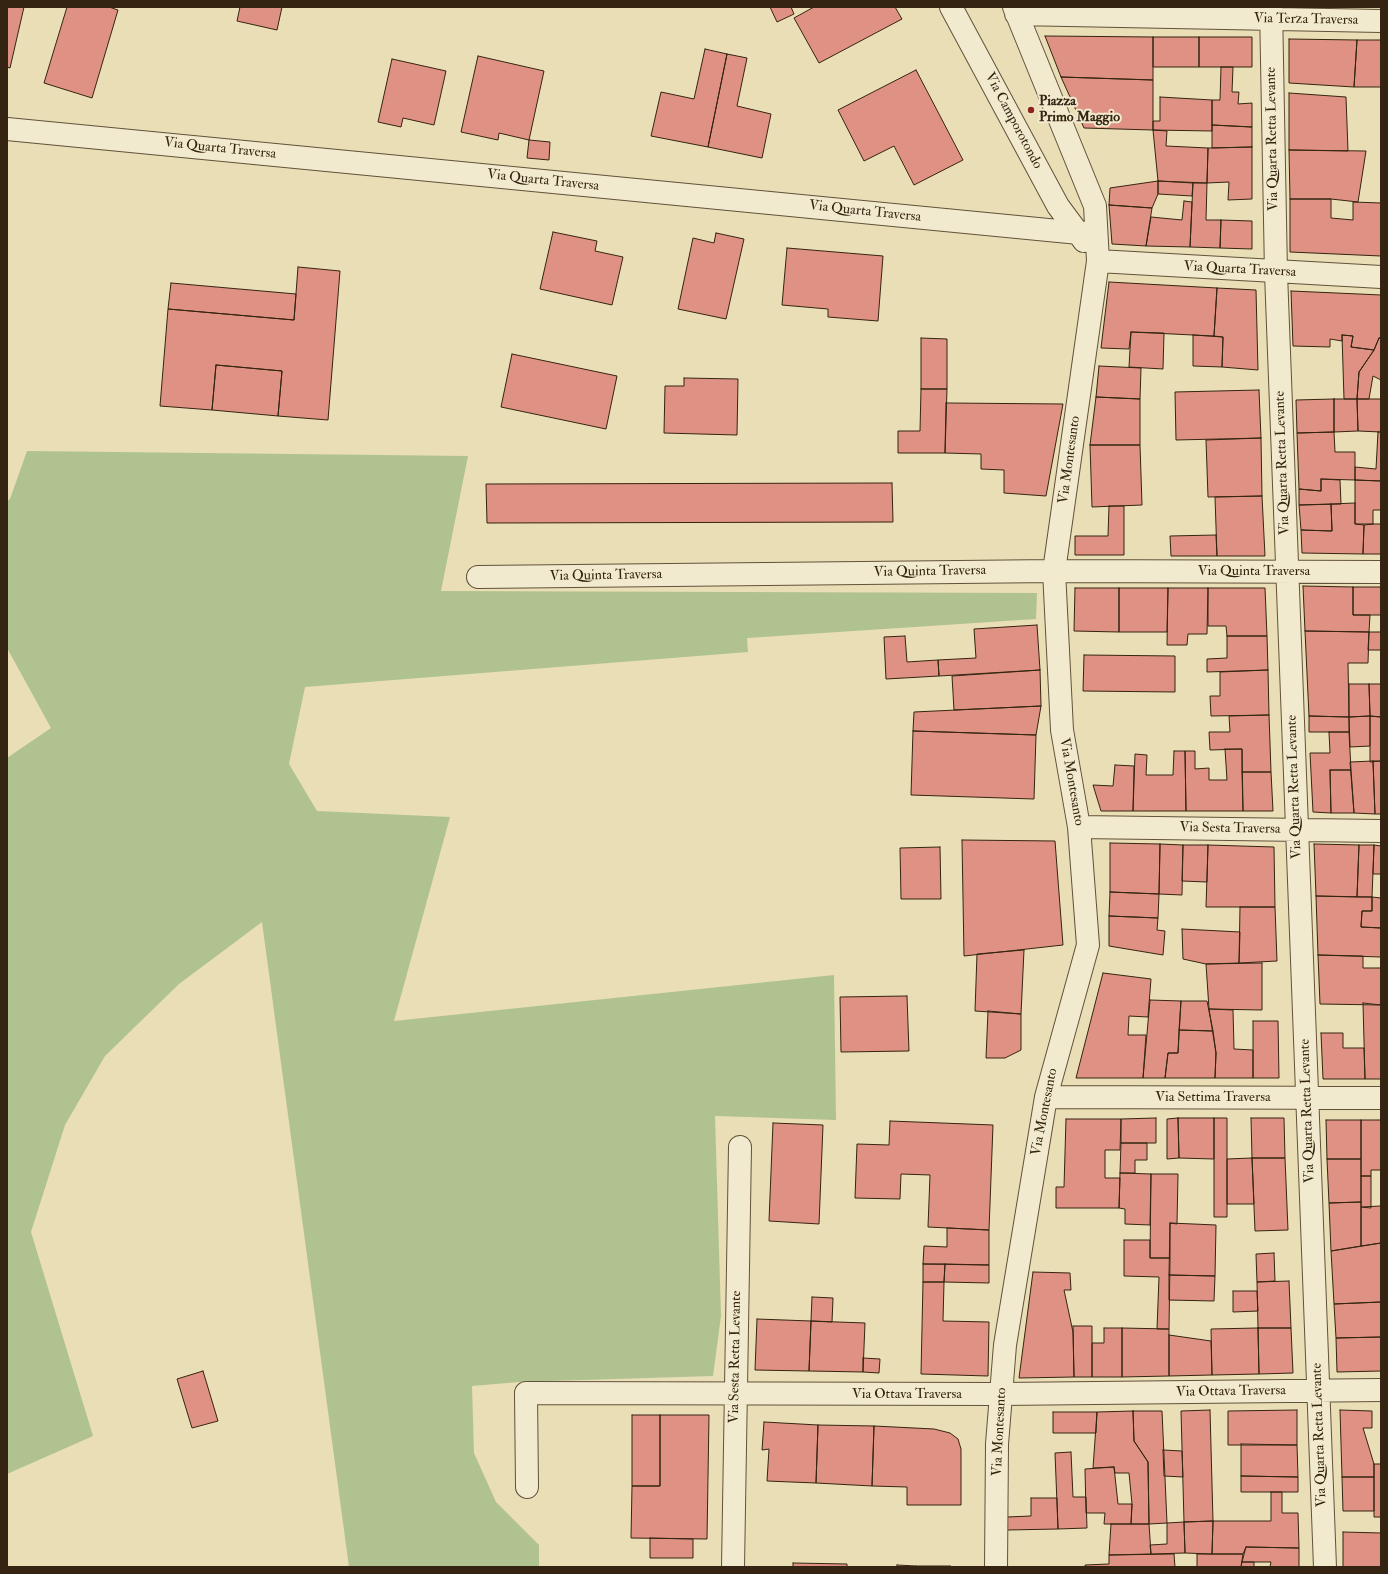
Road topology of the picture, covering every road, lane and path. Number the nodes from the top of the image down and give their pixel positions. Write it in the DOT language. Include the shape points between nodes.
graph roads {
  1 [pos="951,7"];
  2 [pos="1015,11"];
  3 [pos="1271,13"];
  4 [pos="1381,21"];
  5 [pos="7,129"];
  6 [pos="1087,233"];
  7 [pos="1098,261"];
  8 [pos="1276,272"];
  9 [pos="1381,277"];
  10 [pos="1054,571"];
  11 [pos="1287,572"];
  12 [pos="1381,572"];
  13 [pos="478,577"];
  14 [pos="1079,827"];
  15 [pos="1297,830"];
  16 [pos="1381,831"];
  17 [pos="1046,1097"];
  18 [pos="1307,1098"];
  19 [pos="1381,1098"];
  20 [pos="740,1147"];
  21 [pos="1318,1390"];
  22 [pos="1381,1390"];
  23 [pos="1001,1394"];
  24 [pos="736,1395"];
  25 [pos="527,1487"];
  26 [pos="732,1567"];
  27 [pos="996,1567"];
  28 [pos="1325,1567"];
  1 -- 6 [label="street, Via Camporotondo" via="1058,206"];
  2 -- 3 [label="street, Via Terza Traversa"];
  2 -- 6 [label="street" via="1095,206"];
  3 -- 4 [label="street, Via Terza Traversa"];
  3 -- 8 [label="street, Via Quarta Retta Levante"];
  5 -- 6 [label="street, Via Quarta Traversa"];
  6 -- 7 [label="street, Via Camporotondo"];
  7 -- 8 [label="street, Via Quarta Traversa"];
  7 -- 10 [label="street, Via Montesanto"];
  8 -- 9 [label="street, Via Quarta Traversa"];
  8 -- 11 [label="street, Via Quarta Retta Levante"];
  10 -- 11 [label="street, Via Quinta Traversa"];
  10 -- 13 [label="street, Via Quinta Traversa"];
  10 -- 14 [label="street, Via Montesanto" via="1062,730"];
  11 -- 12 [label="street, Via Quinta Traversa"];
  11 -- 15 [label="street, Via Quarta Retta Levante"];
  14 -- 15 [label="street, Via Sesta Traversa"];
  14 -- 17 [label="street, Via Montesanto" via="1088,945"];
  15 -- 16 [label="street, Via Sesta Traversa"];
  15 -- 18 [label="street, Via Quarta Retta Levante"];
  17 -- 18 [label="street, Via Settima Traversa"];
  17 -- 23 [label="street, Via Montesanto" via="1005,1345"];
  18 -- 19 [label="street, Via Settima Traversa"];
  18 -- 21 [label="street, Via Quarta Retta Levante"];
  20 -- 24 [label="street, Via Sesta Retta Levante"];
  21 -- 22 [label="street, Via Ottava Traversa"];
  21 -- 23 [label="street, Via Ottava Traversa"];
  21 -- 28 [label="street, Via Quarta Retta Levante"];
  23 -- 24 [label="street, Via Ottava Traversa"];
  23 -- 27 [label="street, Via Montesanto" via="997,1444"];
  24 -- 25 [label="street, Via Ottava Traversa" via="526,1393"];
  24 -- 26 [label="street, Via Sesta Retta Levante"];
}
